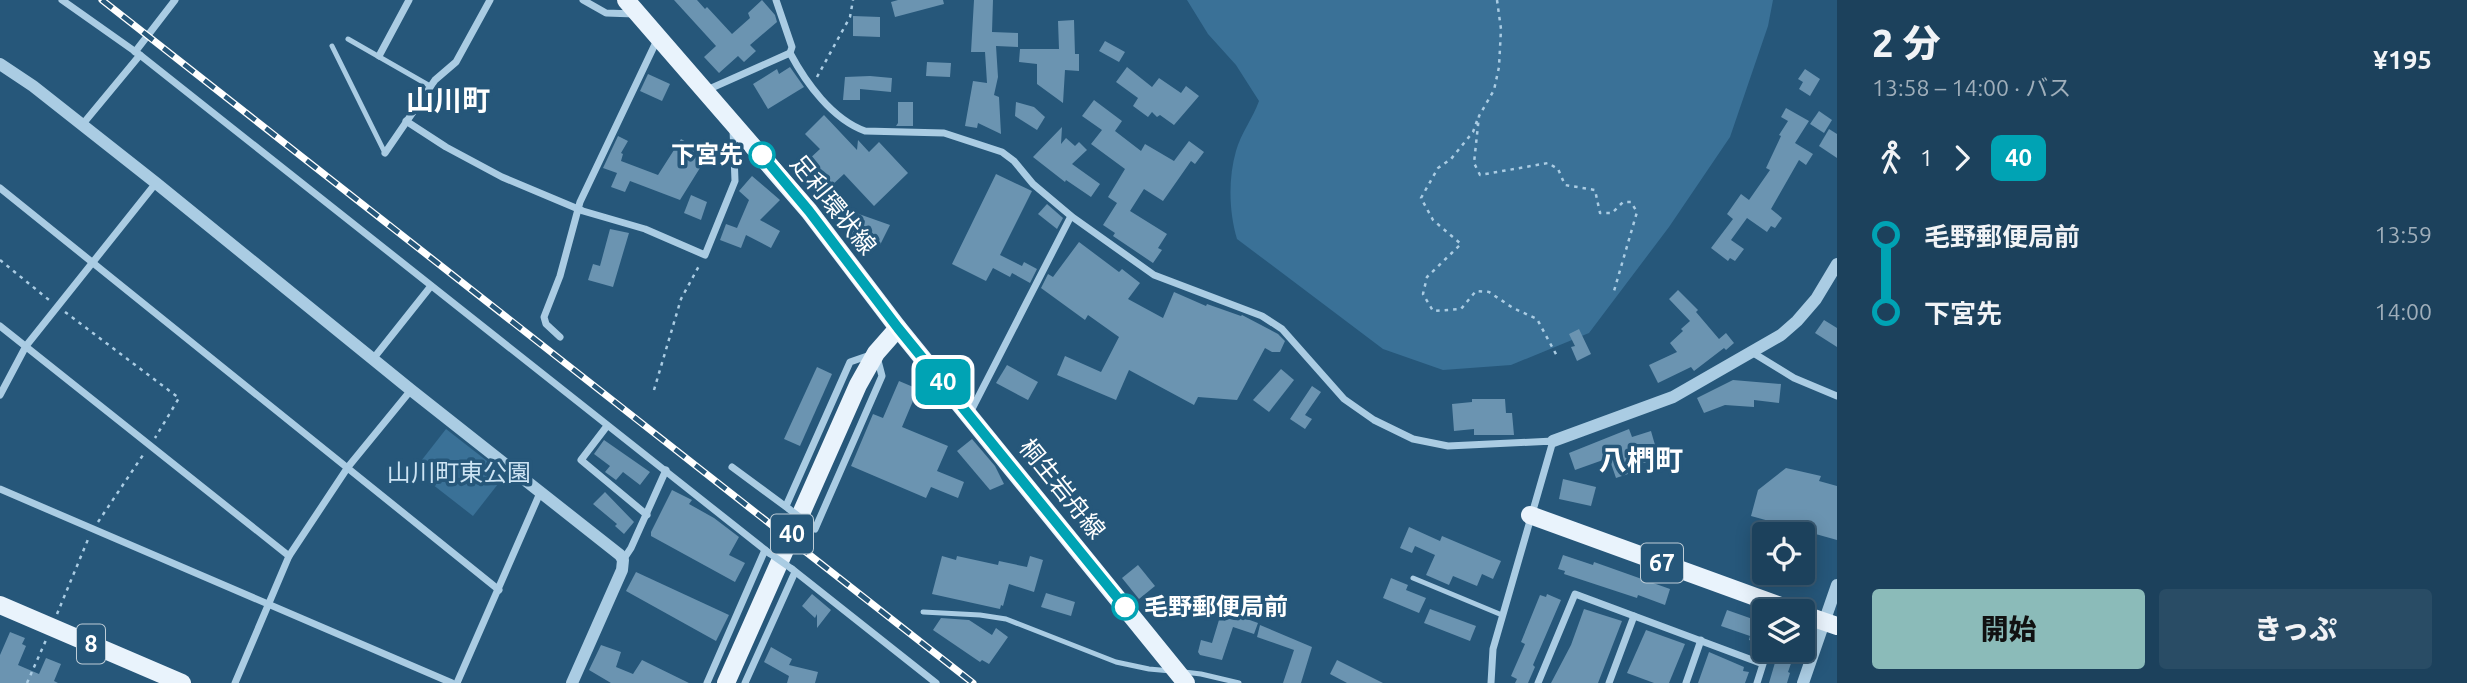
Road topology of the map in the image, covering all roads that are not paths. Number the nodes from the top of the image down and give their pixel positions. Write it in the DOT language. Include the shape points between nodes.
graph roads {
  1 [pos="62,0"];
  2 [pos="175,0"];
  3 [pos="409,0"];
  4 [pos="490,0"];
  5 [pos="583,0"];
  6 [pos="626,0"];
  7 [pos="776,0"];
  8 [pos="640,15"];
  9 [pos="659,36"];
  10 [pos="348,39"];
  11 [pos="332,46"];
  12 [pos="137,53"];
  13 [pos="790,53"];
  14 [pos="379,56"];
  15 [pos="0,64"];
  16 [pos="430,86"];
  17 [pos="706,90"];
  18 [pos="406,121"];
  19 [pos="733,121"];
  20 [pos="81,125"];
  21 [pos="385,153"];
  22 [pos="156,183"];
  23 [pos="0,188"];
  24 [pos="579,209"];
  25 [pos="1071,216"];
  26 [pos="93,261"];
  27 [pos="1837,264"];
  28 [pos="431,286"];
  29 [pos="0,326"];
  30 [pos="898,328"];
  31 [pos="560,337"];
  32 [pos="26,346"];
  33 [pos="1750,351"];
  34 [pos="876,353"];
  35 [pos="373,359"];
  36 [pos="411,390"];
  37 [pos="0,395"];
  38 [pos="1837,397"];
  39 [pos="966,408"];
  40 [pos="607,426"];
  41 [pos="1553,441"];
  42 [pos="348,467"];
  43 [pos="732,467"];
  44 [pos="666,470"];
  45 [pos="0,489"];
  46 [pos="540,493"];
  47 [pos="787,508"];
  48 [pos="647,515"];
  49 [pos="1530,515"];
  50 [pos="767,552"];
  51 [pos="289,556"];
  52 [pos="623,561"];
  53 [pos="793,571"];
  54 [pos="1413,578"];
  55 [pos="1837,584"];
  56 [pos="499,590"];
  57 [pos="1761,599"];
  58 [pos="268,604"];
  59 [pos="0,606"];
  60 [pos="923,612"];
  61 [pos="1502,615"];
  62 [pos="1634,616"];
  63 [pos="1830,624"];
  64 [pos="1701,640"];
  65 [pos="1182,677"];
  66 [pos="749,682"];
  67 [pos="182,683"];
  68 [pos="235,683"];
  69 [pos="455,683"];
  70 [pos="572,683"];
  71 [pos="707,683"];
  72 [pos="726,683"];
  73 [pos="936,683"];
  74 [pos="1239,683"];
  75 [pos="1491,683"];
  76 [pos="1538,683"];
  77 [pos="1609,683"];
  78 [pos="1686,683"];
  79 [pos="1757,683"];
  80 [pos="1804,683"];
  1 -- 12 [label="street"];
  2 -- 12 [label="street"];
  3 -- 14 [label="street"];
  4 -- 16 [label="street" via="456,62"];
  5 -- 8 [label="street" via="606,13"];
  6 -- 8 [label="main road, 足利環状線"];
  7 -- 13 [label="street"];
  8 -- 9 [label="main road, 足利環状線"];
  9 -- 17 [label="main road, 足利環状線"];
  9 -- 24 [label="street"];
  10 -- 14 [label="lane"];
  11 -- 21 [label="lane"];
  12 -- 20 [label="street"];
  12 -- 28 [label="street"];
  13 -- 17 [label="street"];
  13 -- 25 [label="street" via="810,89 853,127 944,133 1002,152"];
  14 -- 16 [label="lane"];
  15 -- 20 [label="street"];
  16 -- 18 [label="street"];
  17 -- 19 [label="main road, 足利環状線"];
  18 -- 21 [label="street"];
  18 -- 24 [label="street" via="491,171"];
  19 -- 24 [label="street" via="736,174 705,255 645,229"];
  19 -- 30 [label="main road, 足利環状線"];
  20 -- 22 [label="street"];
  22 -- 26 [label="street"];
  22 -- 35 [label="street"];
  23 -- 26 [label="street"];
  24 -- 31 [label="street" via="544,317"];
  25 -- 39 [label="street"];
  25 -- 41 [label="street" via="1154,275 1262,316 1282,329 1344,399 1413,439 1448,446"];
  26 -- 32 [label="street"];
  26 -- 42 [label="street"];
  27 -- 33 [label="street" via="1797,321"];
  28 -- 35 [label="street"];
  28 -- 40 [label="street"];
  29 -- 32 [label="street"];
  30 -- 34 [label="main road, 40"];
  30 -- 39 [label="main road, 桐生岩舟線"];
  32 -- 37 [label="street"];
  32 -- 51 [label="street"];
  33 -- 38 [label="street"];
  33 -- 41 [label="street" via="1673,397"];
  34 -- 47 [label="street" via="850,362"];
  34 -- 47 [label="street, bridge" via="882,376 815,529"];
  34 -- 72 [label="main road, 40"];
  35 -- 36 [label="street"];
  36 -- 42 [label="street"];
  36 -- 46 [label="street"];
  39 -- 65 [label="main road, 桐生岩舟線"];
  40 -- 44 [label="street"];
  40 -- 48 [label="street" via="581,460"];
  41 -- 49 [label="street"];
  42 -- 51 [label="street"];
  42 -- 56 [label="street"];
  43 -- 47 [label="street"];
  44 -- 48 [label="street"];
  44 -- 50 [label="street"];
  45 -- 58 [label="street"];
  46 -- 52 [label="street"];
  46 -- 56 [label="street"];
  48 -- 52 [label="street"];
  49 -- 57 [label="main road, 67"];
  49 -- 61 [label="street"];
  50 -- 53 [label="street, bridge"];
  50 -- 71 [label="street"];
  51 -- 58 [label="street"];
  52 -- 70 [label="street"];
  53 -- 66 [label="street"];
  53 -- 73 [label="street"];
  54 -- 61 [label="lane"];
  55 -- 63 [label="street"];
  56 -- 69 [label="street"];
  58 -- 68 [label="street"];
  58 -- 69 [label="street"];
  59 -- 67 [label="main road, 8"];
  60 -- 65 [label="lane" via="1006,619 1116,662"];
  61 -- 75 [label="street"];
  62 -- 64 [label="street"];
  62 -- 76 [label="street" via="1575,594"];
  62 -- 77 [label="street"];
  63 -- 80 [label="street"];
  64 -- 78 [label="street"];
  64 -- 79 [label="street" via="1763,664"];
  65 -- 74 [label="lane" via="1201,674"];
}
